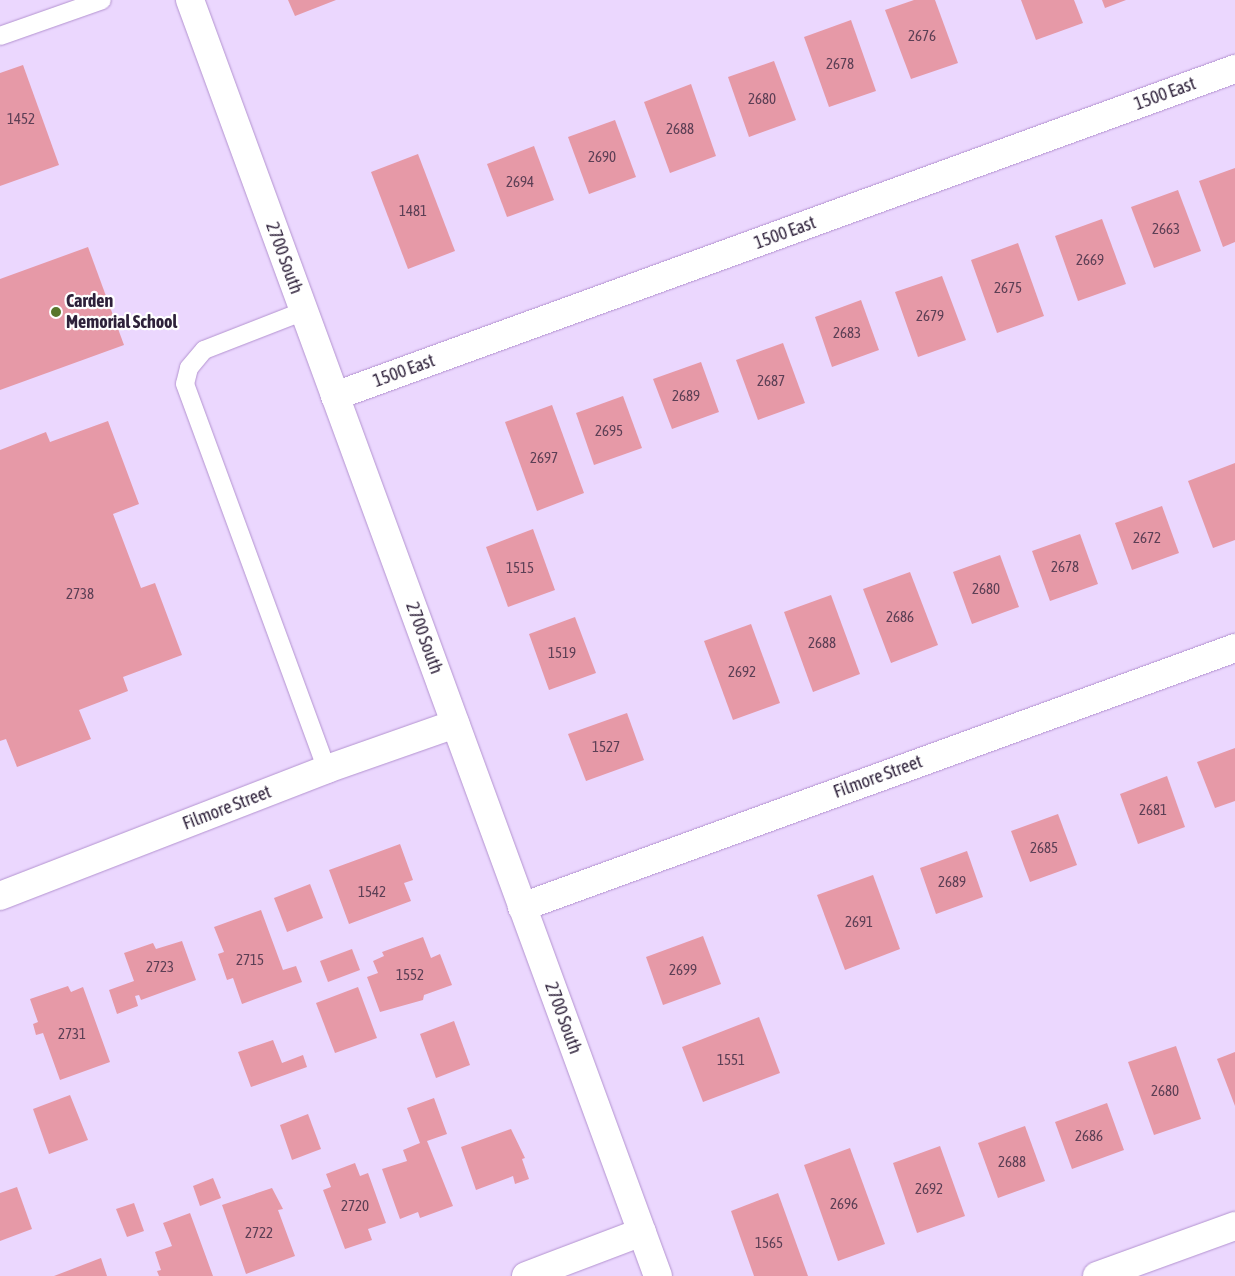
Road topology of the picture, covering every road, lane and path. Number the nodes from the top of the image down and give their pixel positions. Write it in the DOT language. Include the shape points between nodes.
graph roads {
  1 [pos="102,0"];
  2 [pos="190,0"];
  3 [pos="0,36"];
  4 [pos="1235,69"];
  5 [pos="304,311"];
  6 [pos="335,396"];
  7 [pos="1235,648"];
  8 [pos="455,724"];
  9 [pos="328,769"];
  10 [pos="0,896"];
  11 [pos="522,907"];
  12 [pos="1235,1226"];
  13 [pos="642,1232"];
  14 [pos="526,1276"];
  15 [pos="658,1276"];
  16 [pos="1097,1276"];
  1 -- 3 [label="lane"];
  2 -- 5 [label="street, 2700 South"];
  4 -- 6 [label="street, 1500 East"];
  5 -- 6 [label="street, 2700 South"];
  5 -- 9 [label="lane" via="204,350 189,368 185,384"];
  6 -- 8 [label="street, 2700 South"];
  7 -- 11 [label="street, Filmore Street"];
  8 -- 9 [label="street, Filmore Street"];
  8 -- 11 [label="street, 2700 South"];
  9 -- 10 [label="street, Filmore Street"];
  11 -- 13 [label="street, 2700 South"];
  12 -- 16 [label="street"];
  13 -- 14 [label="street"];
  13 -- 15 [label="street, 2700 South"];
}
